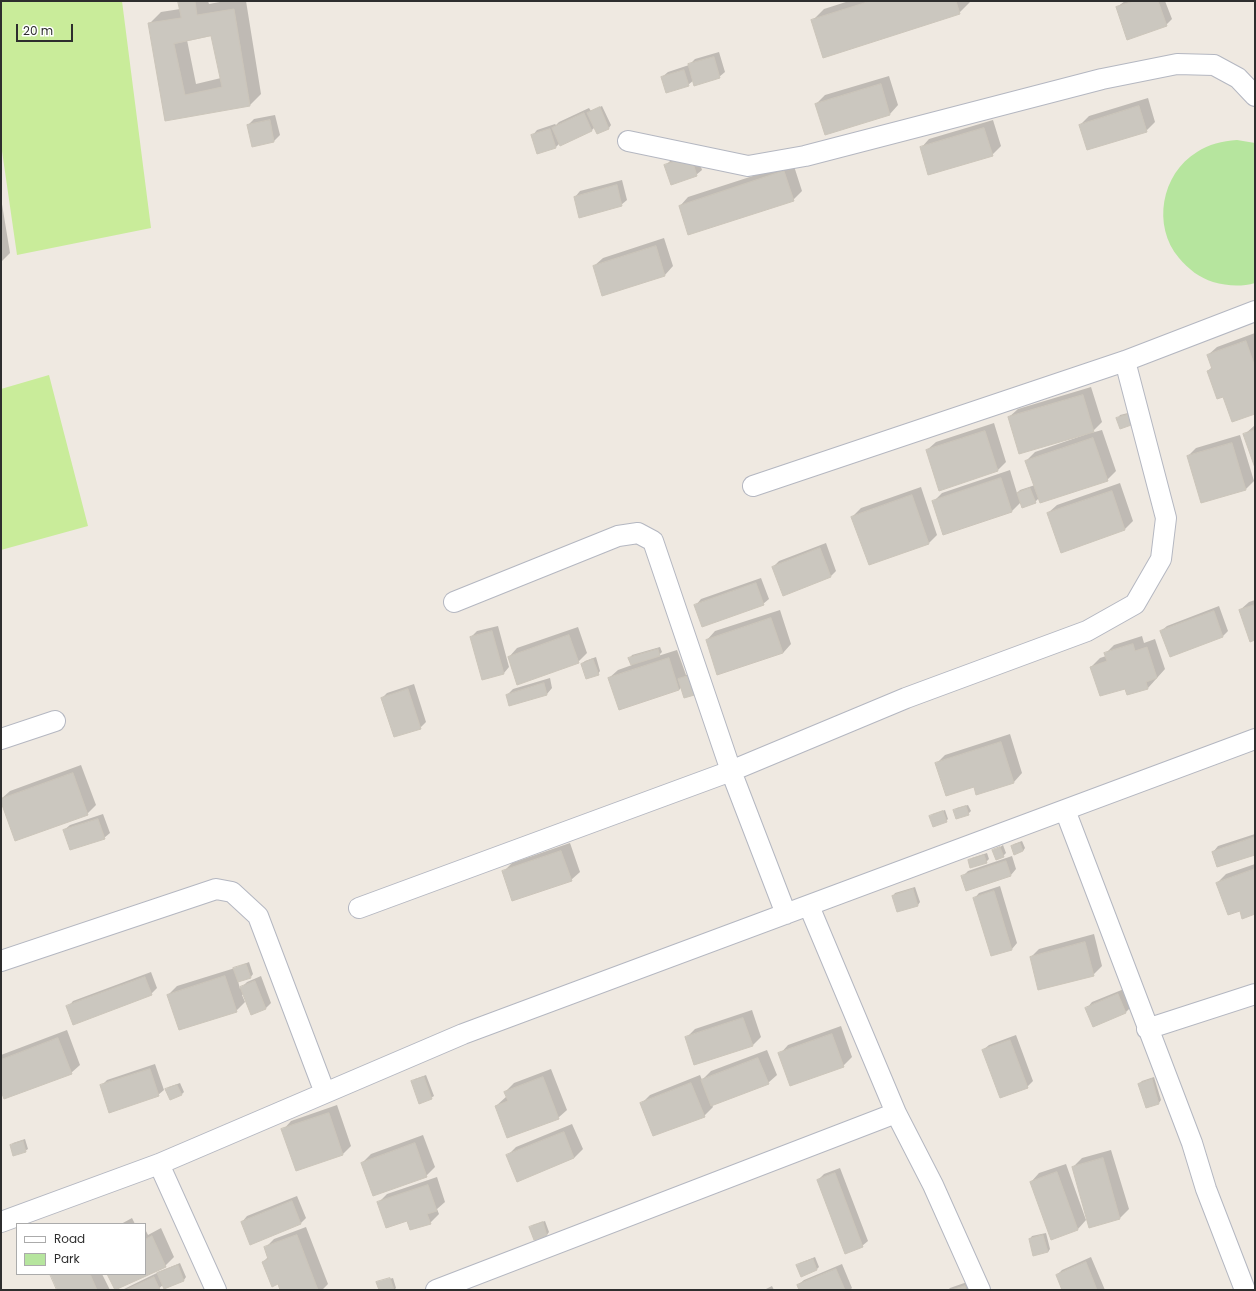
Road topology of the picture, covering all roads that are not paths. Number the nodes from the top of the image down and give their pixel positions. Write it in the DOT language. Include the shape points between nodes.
graph roads {
  1 [pos="1255,96"];
  2 [pos="628,141"];
  3 [pos="1255,312"];
  4 [pos="1125,361"];
  5 [pos="753,486"];
  6 [pos="454,602"];
  7 [pos="55,721"];
  8 [pos="1,739"];
  9 [pos="1255,739"];
  10 [pos="731,771"];
  11 [pos="1065,810"];
  12 [pos="809,906"];
  13 [pos="359,908"];
  14 [pos="786,914"];
  15 [pos="1,961"];
  16 [pos="1255,994"];
  17 [pos="1148,1029"];
  18 [pos="325,1093"];
  19 [pos="896,1113"];
  20 [pos="159,1164"];
  21 [pos="1,1222"];
  22 [pos="216,1290"];
  23 [pos="436,1290"];
  24 [pos="980,1290"];
  25 [pos="1246,1290"];
  1 -- 2 [label="street" via="1238,78 1214,65 1177,64 1102,79 806,156 748,166"];
  3 -- 4 [label="street"];
  4 -- 5 [label="street"];
  4 -- 10 [label="street" via="1166,518 1161,559 1135,604 1087,631 906,698"];
  6 -- 10 [label="street" via="618,536 638,533 653,541"];
  7 -- 8 [label="street"];
  9 -- 11 [label="street"];
  10 -- 13 [label="street"];
  10 -- 14 [label="street"];
  11 -- 12 [label="street"];
  11 -- 17 [label="street"];
  12 -- 14 [label="street"];
  12 -- 19 [label="street"];
  14 -- 18 [label="street" via="463,1034"];
  15 -- 18 [label="street" via="216,889 232,892 258,916"];
  16 -- 17 [label="street"];
  17 -- 25 [label="street" via="1192,1143 1206,1190"];
  18 -- 20 [label="street"];
  19 -- 23 [label="street"];
  19 -- 24 [label="street" via="933,1185"];
  20 -- 21 [label="street"];
  20 -- 22 [label="street"];
}
